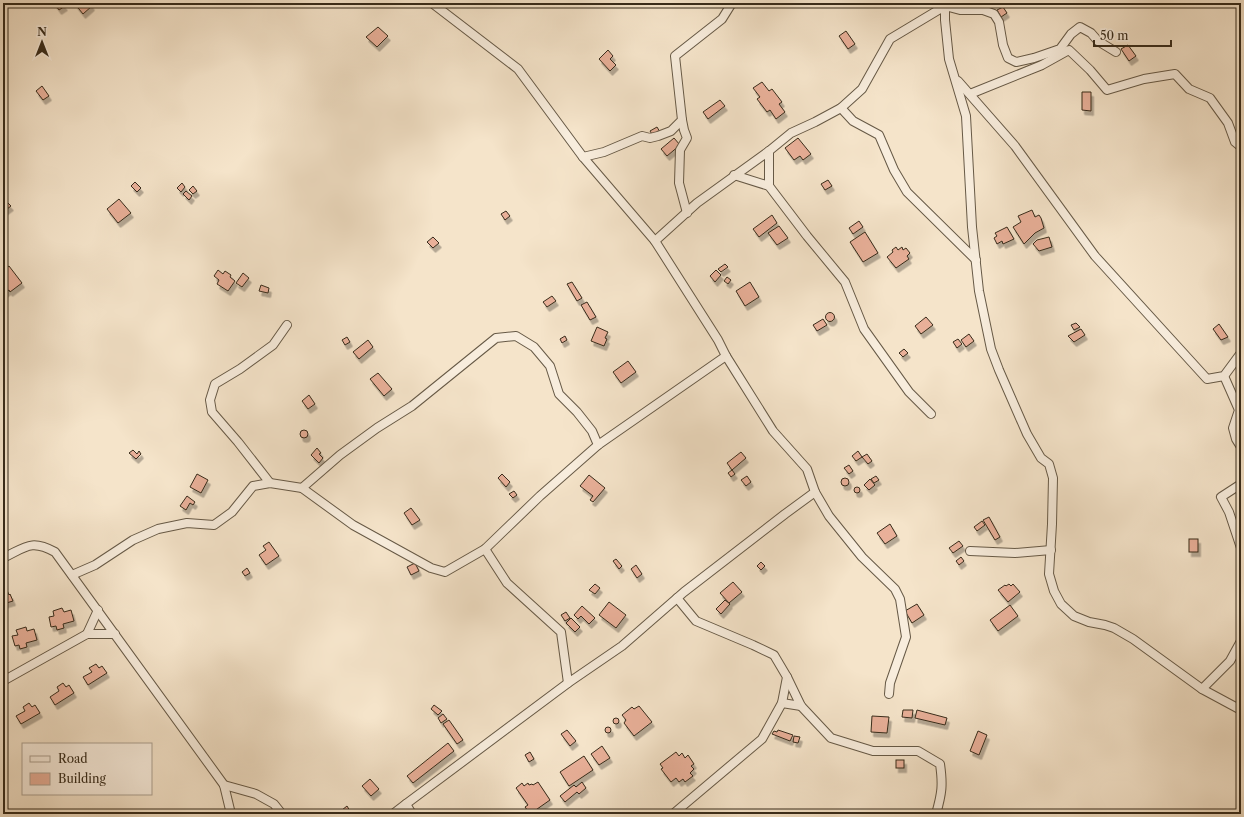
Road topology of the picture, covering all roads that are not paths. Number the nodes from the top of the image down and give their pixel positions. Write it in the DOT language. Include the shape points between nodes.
graph roads {
  1 [pos="432,3"];
  2 [pos="732,3"];
  3 [pos="945,4"];
  4 [pos="1116,52"];
  5 [pos="955,77"];
  6 [pos="970,94"];
  7 [pos="841,108"];
  8 [pos="682,120"];
  9 [pos="1241,147"];
  10 [pos="769,151"];
  11 [pos="583,157"];
  12 [pos="734,175"];
  13 [pos="769,186"];
  14 [pos="687,213"];
  15 [pos="655,241"];
  16 [pos="976,260"];
  17 [pos="287,325"];
  18 [pos="1241,353"];
  19 [pos="726,356"];
  20 [pos="1224,376"];
  21 [pos="931,414"];
  22 [pos="598,445"];
  23 [pos="1241,447"];
  24 [pos="270,483"];
  25 [pos="1241,484"];
  26 [pos="302,488"];
  27 [pos="815,492"];
  28 [pos="1241,548"];
  29 [pos="485,549"];
  30 [pos="1051,550"];
  31 [pos="970,551"];
  32 [pos="3,558"];
  33 [pos="72,575"];
  34 [pos="677,598"];
  35 [pos="98,610"];
  36 [pos="87,634"];
  37 [pos="115,634"];
  38 [pos="1241,641"];
  39 [pos="787,677"];
  40 [pos="3,681"];
  41 [pos="568,683"];
  42 [pos="1202,689"];
  43 [pos="889,694"];
  44 [pos="782,703"];
  45 [pos="801,706"];
  46 [pos="1241,710"];
  47 [pos="224,785"];
  48 [pos="406,804"];
  49 [pos="231,814"];
  50 [pos="282,814"];
  51 [pos="393,814"];
  52 [pos="412,814"];
  53 [pos="673,814"];
  54 [pos="936,814"];
  1 -- 11 [label="street" via="518,69"];
  2 -- 8 [label="street" via="722,19 675,56"];
  3 -- 4 [label="street" via="960,10 983,10 994,14 999,22 1008,58 1016,62 1060,49 1080,27"];
  3 -- 5 [label="street" via="947,46"];
  3 -- 7 [label="street" via="890,39 862,88"];
  5 -- 6 [label="street"];
  5 -- 16 [label="street" via="966,116"];
  6 -- 9 [label="street" via="1042,65 1069,50 1107,90 1144,79 1174,74 1189,89 1210,98 1228,123 1235,142"];
  6 -- 20 [label="street" via="1015,146 1095,256 1207,380"];
  7 -- 10 [label="street" via="791,133"];
  7 -- 16 [label="street" via="853,121 879,135 907,192"];
  8 -- 11 [label="street" via="671,131 658,136 642,136 604,152"];
  8 -- 14 [label="street" via="687,138 680,150 679,183"];
  10 -- 12 [label="street"];
  10 -- 13 [label="street"];
  11 -- 15 [label="street"];
  12 -- 13 [label="street"];
  12 -- 14 [label="street"];
  13 -- 21 [label="street" via="845,282 864,329 909,392"];
  14 -- 15 [label="street"];
  15 -- 19 [label="street"];
  16 -- 30 [label="street" via="979,290 991,349 1027,434 1041,458 1048,464 1053,478"];
  17 -- 24 [label="street" via="273,345 215,384 210,400 212,412"];
  18 -- 20 [label="street"];
  19 -- 22 [label="street"];
  19 -- 27 [label="street" via="773,431 807,470"];
  20 -- 23 [label="street" via="1239,410 1234,428"];
  22 -- 26 [label="street" via="592,431 559,394 550,366 534,347 516,336 496,338 412,406 340,455"];
  22 -- 29 [label="street"];
  24 -- 26 [label="street"];
  24 -- 33 [label="street" via="253,486 232,512 214,526 187,523 158,529 133,540 95,565"];
  25 -- 28 [label="street" via="1221,497"];
  26 -- 29 [label="street" via="353,525 430,568 445,572"];
  27 -- 34 [label="street"];
  27 -- 43 [label="street" via="829,516 862,557 895,589 900,599 906,637 890,683"];
  29 -- 41 [label="street" via="507,583 561,632"];
  30 -- 31 [label="street" via="1015,553"];
  30 -- 42 [label="street" via="1048,574 1061,604 1074,616 1114,628"];
  32 -- 33 [label="street" via="36,544 55,552"];
  33 -- 35 [label="street"];
  34 -- 39 [label="street" via="696,621 774,655"];
  34 -- 41 [label="street" via="622,646"];
  35 -- 36 [label="street"];
  35 -- 37 [label="street"];
  36 -- 37 [label="street"];
  36 -- 40 [label="street"];
  37 -- 47 [label="street"];
  38 -- 42 [label="street" via="1230,661"];
  39 -- 44 [label="street"];
  39 -- 45 [label="street"];
  41 -- 48 [label="street"];
  42 -- 46 [label="street"];
  44 -- 45 [label="street"];
  44 -- 53 [label="street" via="762,739"];
  45 -- 54 [label="street" via="831,738 873,752 918,751 940,764 942,783"];
  47 -- 49 [label="street"];
  47 -- 50 [label="street" via="256,794 274,804"];
  48 -- 51 [label="street"];
  48 -- 52 [label="street"];
}
